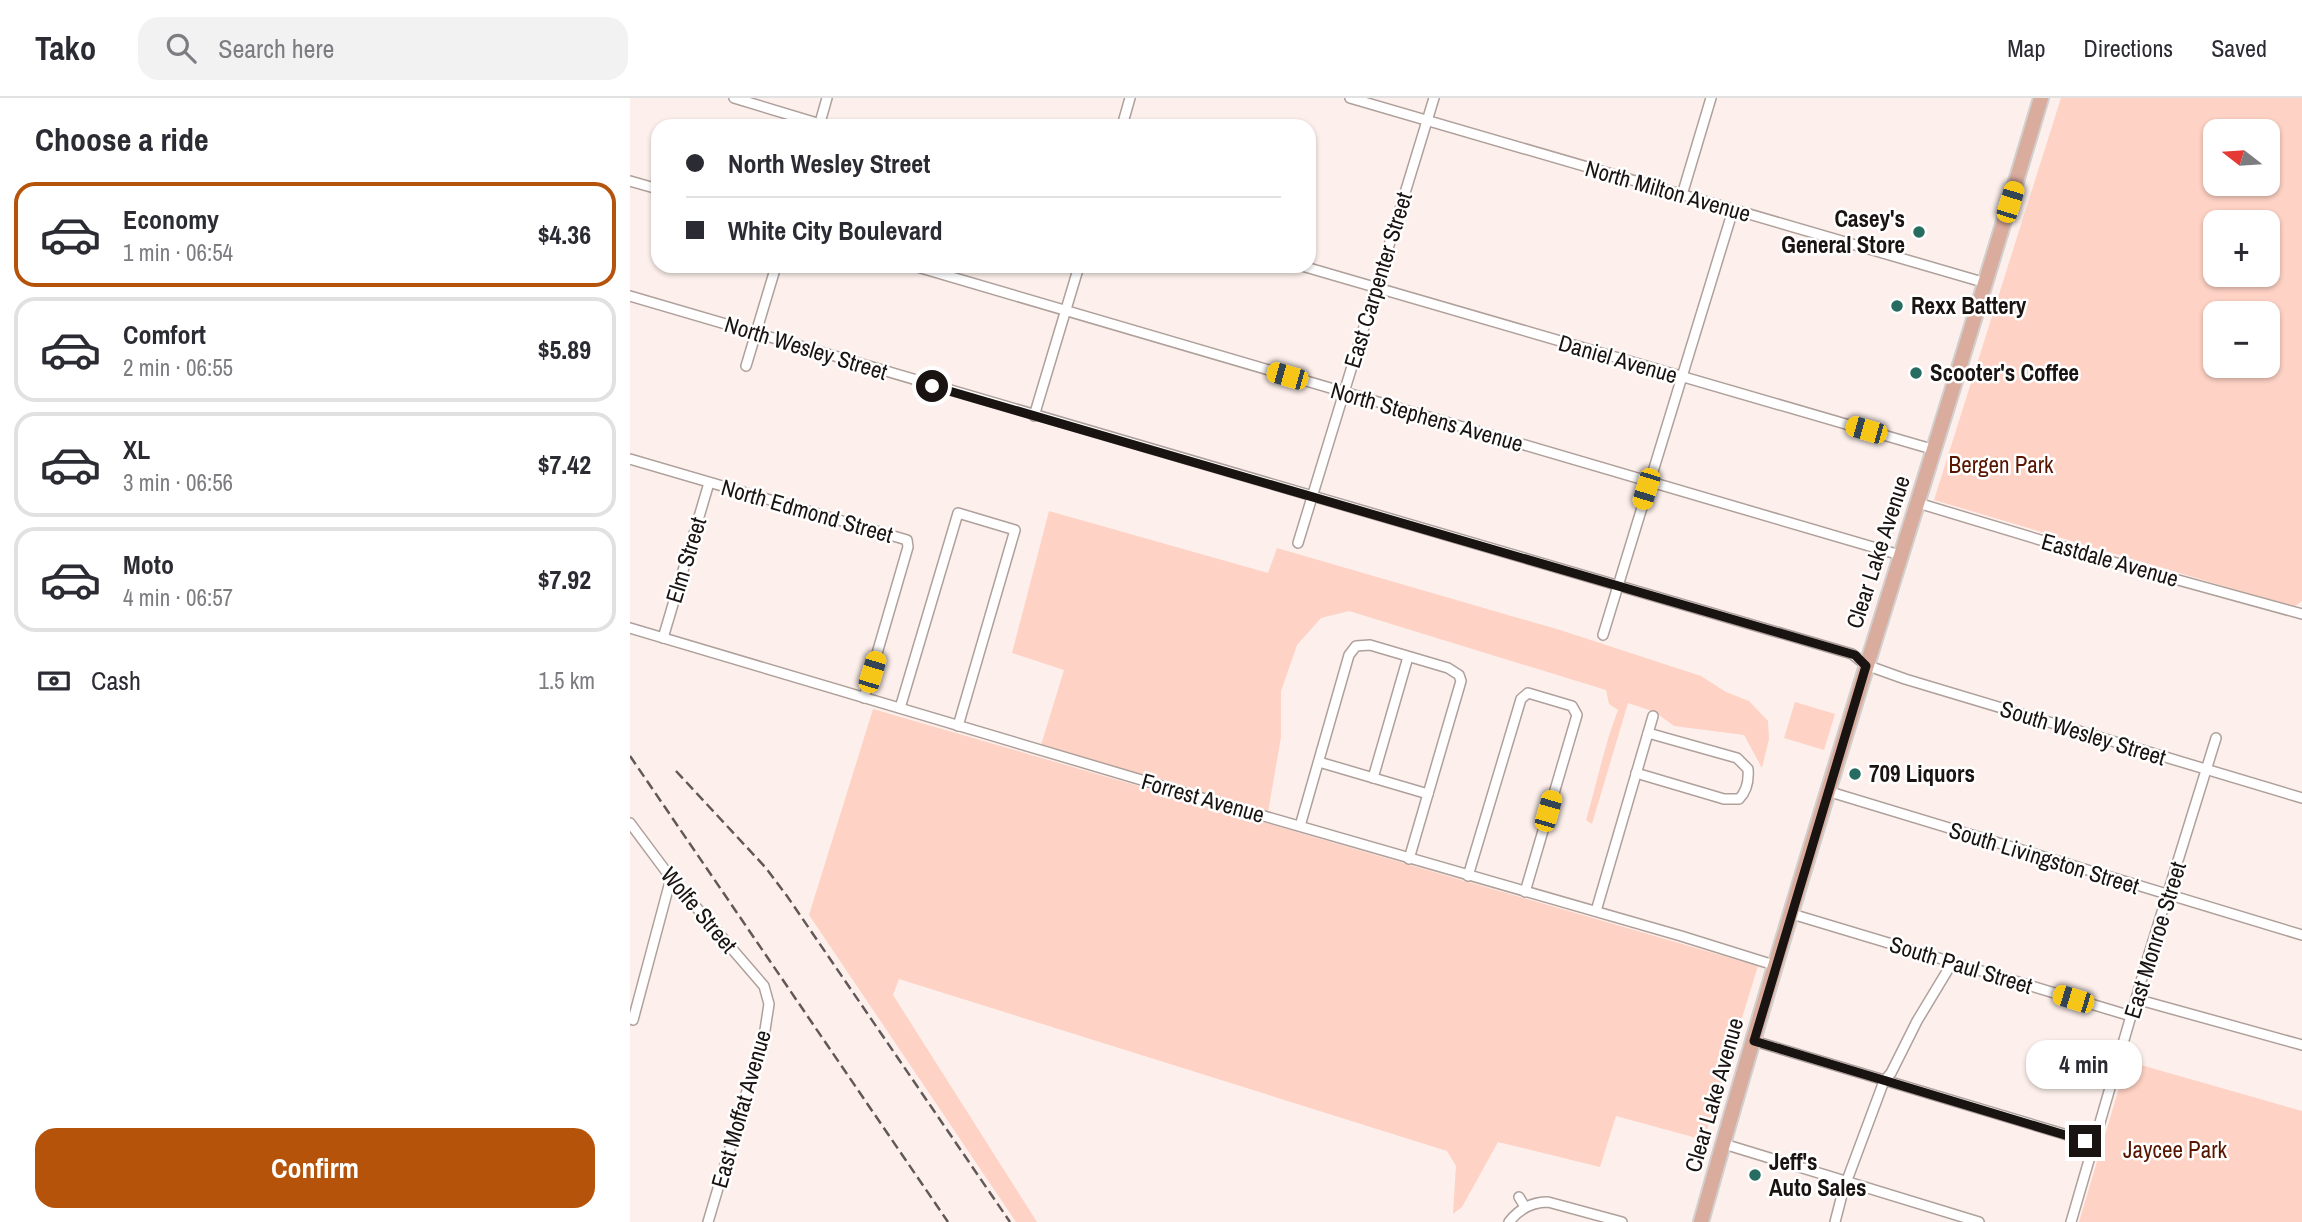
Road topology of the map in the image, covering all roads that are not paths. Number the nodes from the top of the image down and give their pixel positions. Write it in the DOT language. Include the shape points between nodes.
graph roads {
  1 [pos="734,98"];
  2 [pos="827,98"];
  3 [pos="1130,98"];
  4 [pos="1350,98"];
  5 [pos="1434,98"];
  6 [pos="1711,98"];
  7 [pos="2041,98"];
  8 [pos="802,119"];
  9 [pos="823,119"];
  10 [pos="1124,119"];
  11 [pos="1427,121"];
  12 [pos="630,181"];
  13 [pos="651,187"];
  14 [pos="1682,195"];
  15 [pos="1733,210"];
  16 [pos="1316,270"];
  17 [pos="774,273"];
  18 [pos="938,273"];
  19 [pos="1077,273"];
  20 [pos="1986,284"];
  21 [pos="1376,288"];
  22 [pos="630,296"];
  23 [pos="1066,311"];
  24 [pos="755,332"];
  25 [pos="746,366"];
  26 [pos="1681,377"];
  27 [pos="1344,393"];
  28 [pos="1034,416"];
  29 [pos="1935,450"];
  30 [pos="630,459"];
  31 [pos="1649,481"];
  32 [pos="709,483"];
  33 [pos="1312,496"];
  34 [pos="1918,503"];
  35 [pos="1298,543"];
  36 [pos="1900,555"];
  37 [pos="1617,585"];
  38 [pos="2302,614"];
  39 [pos="630,628"];
  40 [pos="1603,635"];
  41 [pos="663,638"];
  42 [pos="1408,657"];
  43 [pos="1866,666"];
  44 [pos="864,698"];
  45 [pos="900,708"];
  46 [pos="1653,716"];
  47 [pos="958,726"];
  48 [pos="1648,733"];
  49 [pos="2216,738"];
  50 [pos="1319,762"];
  51 [pos="2207,770"];
  52 [pos="1636,773"];
  53 [pos="1373,778"];
  54 [pos="1828,792"];
  55 [pos="1428,794"];
  56 [pos="2302,798"];
  57 [pos="630,823"];
  58 [pos="1300,827"];
  59 [pos="1409,859"];
  60 [pos="1468,876"];
  61 [pos="671,878"];
  62 [pos="1525,892"];
  63 [pos="2168,895"];
  64 [pos="1596,911"];
  65 [pos="1792,914"];
  66 [pos="2302,935"];
  67 [pos="1952,963"];
  68 [pos="1776,966"];
  69 [pos="768,996"];
  70 [pos="2136,999"];
  71 [pos="2131,1016"];
  72 [pos="633,1020"];
  73 [pos="1754,1041"];
  74 [pos="2302,1045"];
  75 [pos="1884,1081"];
  76 [pos="2094,1143"];
  77 [pos="1724,1144"];
  78 [pos="1846,1182"];
  79 [pos="1519,1196"];
  80 [pos="1525,1207"];
  81 [pos="708,1222"];
  82 [pos="1509,1222"];
  83 [pos="1622,1222"];
  84 [pos="1701,1222"];
  85 [pos="1835,1222"];
  86 [pos="1979,1222"];
  87 [pos="2071,1222"];
  1 -- 8 [label="street"];
  2 -- 9 [label="street"];
  3 -- 10 [label="street"];
  4 -- 11 [label="street, North Milton Avenue"];
  5 -- 11 [label="street, East Carpenter Street"];
  6 -- 14 [label="street"];
  7 -- 20 [label="main road, Clear Lake Avenue"];
  11 -- 14 [label="street, North Milton Avenue"];
  11 -- 21 [label="street, East Carpenter Street"];
  12 -- 13 [label="street"];
  14 -- 15 [label="street, North Milton Avenue"];
  15 -- 20 [label="street, North Milton Avenue"];
  15 -- 26 [label="street"];
  16 -- 21 [label="street, Daniel Avenue"];
  17 -- 24 [label="street"];
  18 -- 23 [label="street, North Stephens Avenue"];
  19 -- 23 [label="street"];
  20 -- 29 [label="main road, Clear Lake Avenue"];
  21 -- 26 [label="street, Daniel Avenue"];
  21 -- 27 [label="street, East Carpenter Street"];
  22 -- 24 [label="street, North Wesley Street"];
  23 -- 27 [label="street, North Stephens Avenue"];
  23 -- 28 [label="street"];
  24 -- 25 [label="street"];
  24 -- 28 [label="street, North Wesley Street"];
  26 -- 29 [label="street, Daniel Avenue"];
  26 -- 31 [label="street"];
  27 -- 31 [label="street, North Stephens Avenue"];
  27 -- 33 [label="street, East Carpenter Street"];
  28 -- 33 [label="street, North Wesley Street"];
  29 -- 34 [label="main road, Clear Lake Avenue"];
  30 -- 32 [label="street, North Edmond Street"];
  31 -- 36 [label="street, North Stephens Avenue"];
  31 -- 37 [label="street"];
  32 -- 41 [label="street, Elm Street"];
  32 -- 44 [label="street, North Edmond Street" via="907,540"];
  33 -- 35 [label="street, East Carpenter Street"];
  33 -- 37 [label="street, North Wesley Street"];
  34 -- 36 [label="main road, Clear Lake Avenue"];
  34 -- 38 [label="street, Eastdale Avenue"];
  36 -- 43 [label="main road, Clear Lake Avenue"];
  37 -- 40 [label="street"];
  37 -- 43 [label="street, North Wesley Street" via="1855,655"];
  39 -- 41 [label="street, Forrest Avenue"];
  41 -- 44 [label="street, Forrest Avenue"];
  42 -- 50 [label="street" via="1363,644 1352,649"];
  42 -- 53 [label="street"];
  42 -- 55 [label="street" via="1454,671 1461,681"];
  43 -- 51 [label="street, South Wesley Street"];
  43 -- 54 [label="main road, Clear Lake Avenue"];
  44 -- 45 [label="street, Forrest Avenue"];
  45 -- 47 [label="street, Forrest Avenue"];
  45 -- 47 [label="street" via="958,513 1015,530"];
  46 -- 48 [label="street"];
  47 -- 58 [label="street, Forrest Avenue"];
  48 -- 52 [label="street"];
  48 -- 52 [label="street" via="1738,758 1748,769 1745,793 1739,799 1724,799"];
  49 -- 51 [label="street, East Monroe Street"];
  50 -- 53 [label="street"];
  50 -- 58 [label="street"];
  51 -- 56 [label="street, South Wesley Street"];
  51 -- 63 [label="street, East Monroe Street"];
  52 -- 64 [label="street"];
  53 -- 55 [label="street"];
  54 -- 63 [label="street, South Livingston Street"];
  54 -- 65 [label="main road, Clear Lake Avenue"];
  55 -- 59 [label="street"];
  57 -- 61 [label="street, Wolfe Street"];
  58 -- 59 [label="street, Forrest Avenue"];
  59 -- 60 [label="street, Forrest Avenue"];
  60 -- 62 [label="street, Forrest Avenue"];
  60 -- 62 [label="street" via="1521,699 1528,693 1573,706 1577,715"];
  61 -- 69 [label="street, Wolfe Street"];
  61 -- 72 [label="street"];
  62 -- 64 [label="street, Forrest Avenue"];
  63 -- 66 [label="street, South Livingston Street"];
  63 -- 70 [label="street, East Monroe Street"];
  64 -- 68 [label="street, Forrest Avenue"];
  65 -- 67 [label="street, South Paul Street"];
  65 -- 68 [label="main road, Clear Lake Avenue"];
  67 -- 71 [label="street, South Paul Street"];
  67 -- 75 [label="street"];
  68 -- 73 [label="main road, Clear Lake Avenue"];
  69 -- 81 [label="street, East Moffat Avenue" via="765,1030"];
  70 -- 71 [label="street, East Monroe Street"];
  70 -- 74 [label="street"];
  71 -- 76 [label="street, East Monroe Street"];
  73 -- 75 [label="street"];
  73 -- 77 [label="main road, Clear Lake Avenue"];
  75 -- 76 [label="street"];
  75 -- 78 [label="street"];
  76 -- 87 [label="street, East Monroe Street"];
  77 -- 78 [label="street"];
  77 -- 84 [label="main road, Clear Lake Avenue"];
  78 -- 85 [label="street"];
  78 -- 86 [label="street"];
  79 -- 80 [label="street"];
  80 -- 82 [label="street"];
  80 -- 83 [label="street" via="1548,1202"];
}
